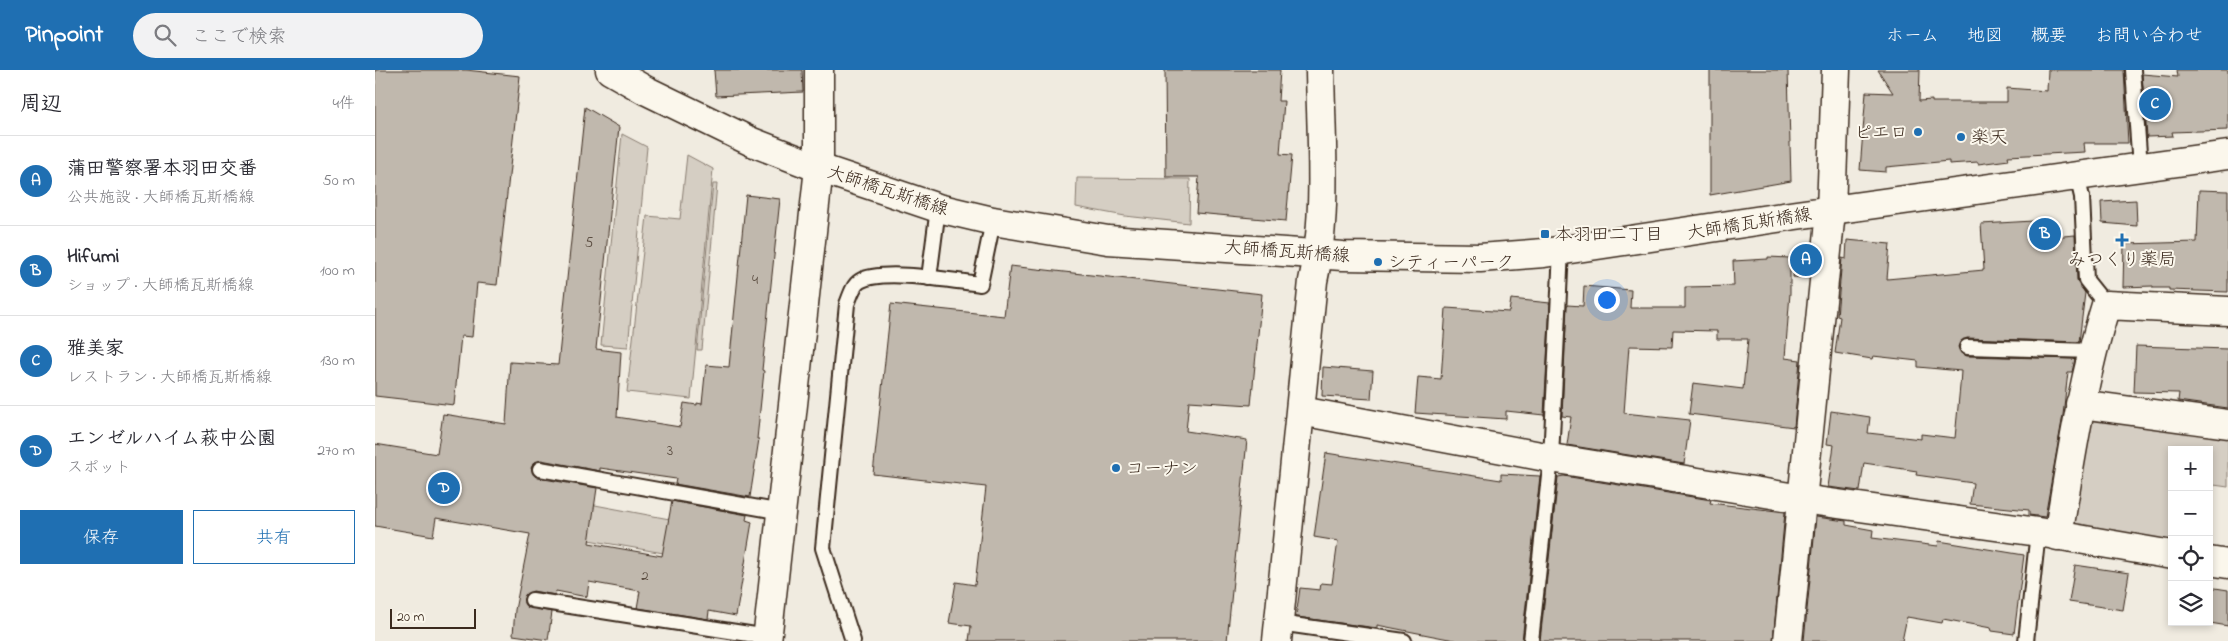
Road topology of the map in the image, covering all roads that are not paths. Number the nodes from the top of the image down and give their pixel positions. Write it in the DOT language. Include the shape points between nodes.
graph roads {
  1 [pos="610,70"];
  2 [pos="819,70"];
  3 [pos="1320,70"];
  4 [pos="1836,70"];
  5 [pos="2133,70"];
  6 [pos="2228,155"];
  7 [pos="819,168"];
  8 [pos="2139,168"];
  9 [pos="2077,176"];
  10 [pos="938,208"];
  11 [pos="1831,211"];
  12 [pos="993,221"];
  13 [pos="1561,250"];
  14 [pos="1319,254"];
  15 [pos="929,278"];
  16 [pos="2106,305"];
  17 [pos="2228,311"];
  18 [pos="1967,347"];
  19 [pos="2091,351"];
  20 [pos="2080,404"];
  21 [pos="1301,412"];
  22 [pos="2228,424"];
  23 [pos="1551,458"];
  24 [pos="540,469"];
  25 [pos="1802,499"];
  26 [pos="781,512"];
  27 [pos="2048,534"];
  28 [pos="2168,554"];
  29 [pos="2213,562"];
  30 [pos="2228,564"];
  31 [pos="532,600"];
  32 [pos="1278,632"];
  33 [pos="767,639"];
  34 [pos="853,641"];
  35 [pos="1404,641"];
  36 [pos="1531,641"];
  37 [pos="1788,641"];
  38 [pos="2026,641"];
  1 -- 7 [label="street, 大師橋瓦斯橋線" via="752,142"];
  2 -- 7 [label="street"];
  3 -- 14 [label="street"];
  4 -- 11 [label="street"];
  5 -- 8 [label="lane"];
  6 -- 8 [label="street, 大師橋瓦斯橋線"];
  7 -- 10 [label="street, 大師橋瓦斯橋線"];
  7 -- 26 [label="street"];
  8 -- 9 [label="street, 大師橋瓦斯橋線"];
  9 -- 11 [label="street, 大師橋瓦斯橋線"];
  9 -- 16 [label="lane" via="2082,197 2086,280"];
  10 -- 12 [label="street, 大師橋瓦斯橋線"];
  10 -- 15 [label="lane"];
  11 -- 13 [label="street, 大師橋瓦斯橋線"];
  11 -- 25 [label="street"];
  12 -- 14 [label="street, 大師橋瓦斯橋線" via="1108,240"];
  12 -- 15 [label="lane" via="980,284"];
  13 -- 14 [label="street, 大師橋瓦斯橋線" via="1480,258"];
  13 -- 23 [label="lane"];
  14 -- 21 [label="street" via="1313,280"];
  15 -- 34 [label="lane" via="899,275 860,281 847,304 823,548"];
  16 -- 17 [label="street"];
  16 -- 19 [label="street"];
  18 -- 19 [label="lane"];
  19 -- 20 [label="street"];
  20 -- 22 [label="street"];
  20 -- 27 [label="street"];
  21 -- 23 [label="street"];
  21 -- 32 [label="street"];
  23 -- 25 [label="street"];
  23 -- 36 [label="lane"];
  24 -- 26 [label="lane"];
  25 -- 27 [label="street"];
  25 -- 37 [label="street"];
  26 -- 33 [label="street"];
  27 -- 28 [label="street"];
  27 -- 38 [label="lane"];
  29 -- 30 [label="street"];
  31 -- 33 [label="lane"];
  32 -- 35 [label="lane"];
}
